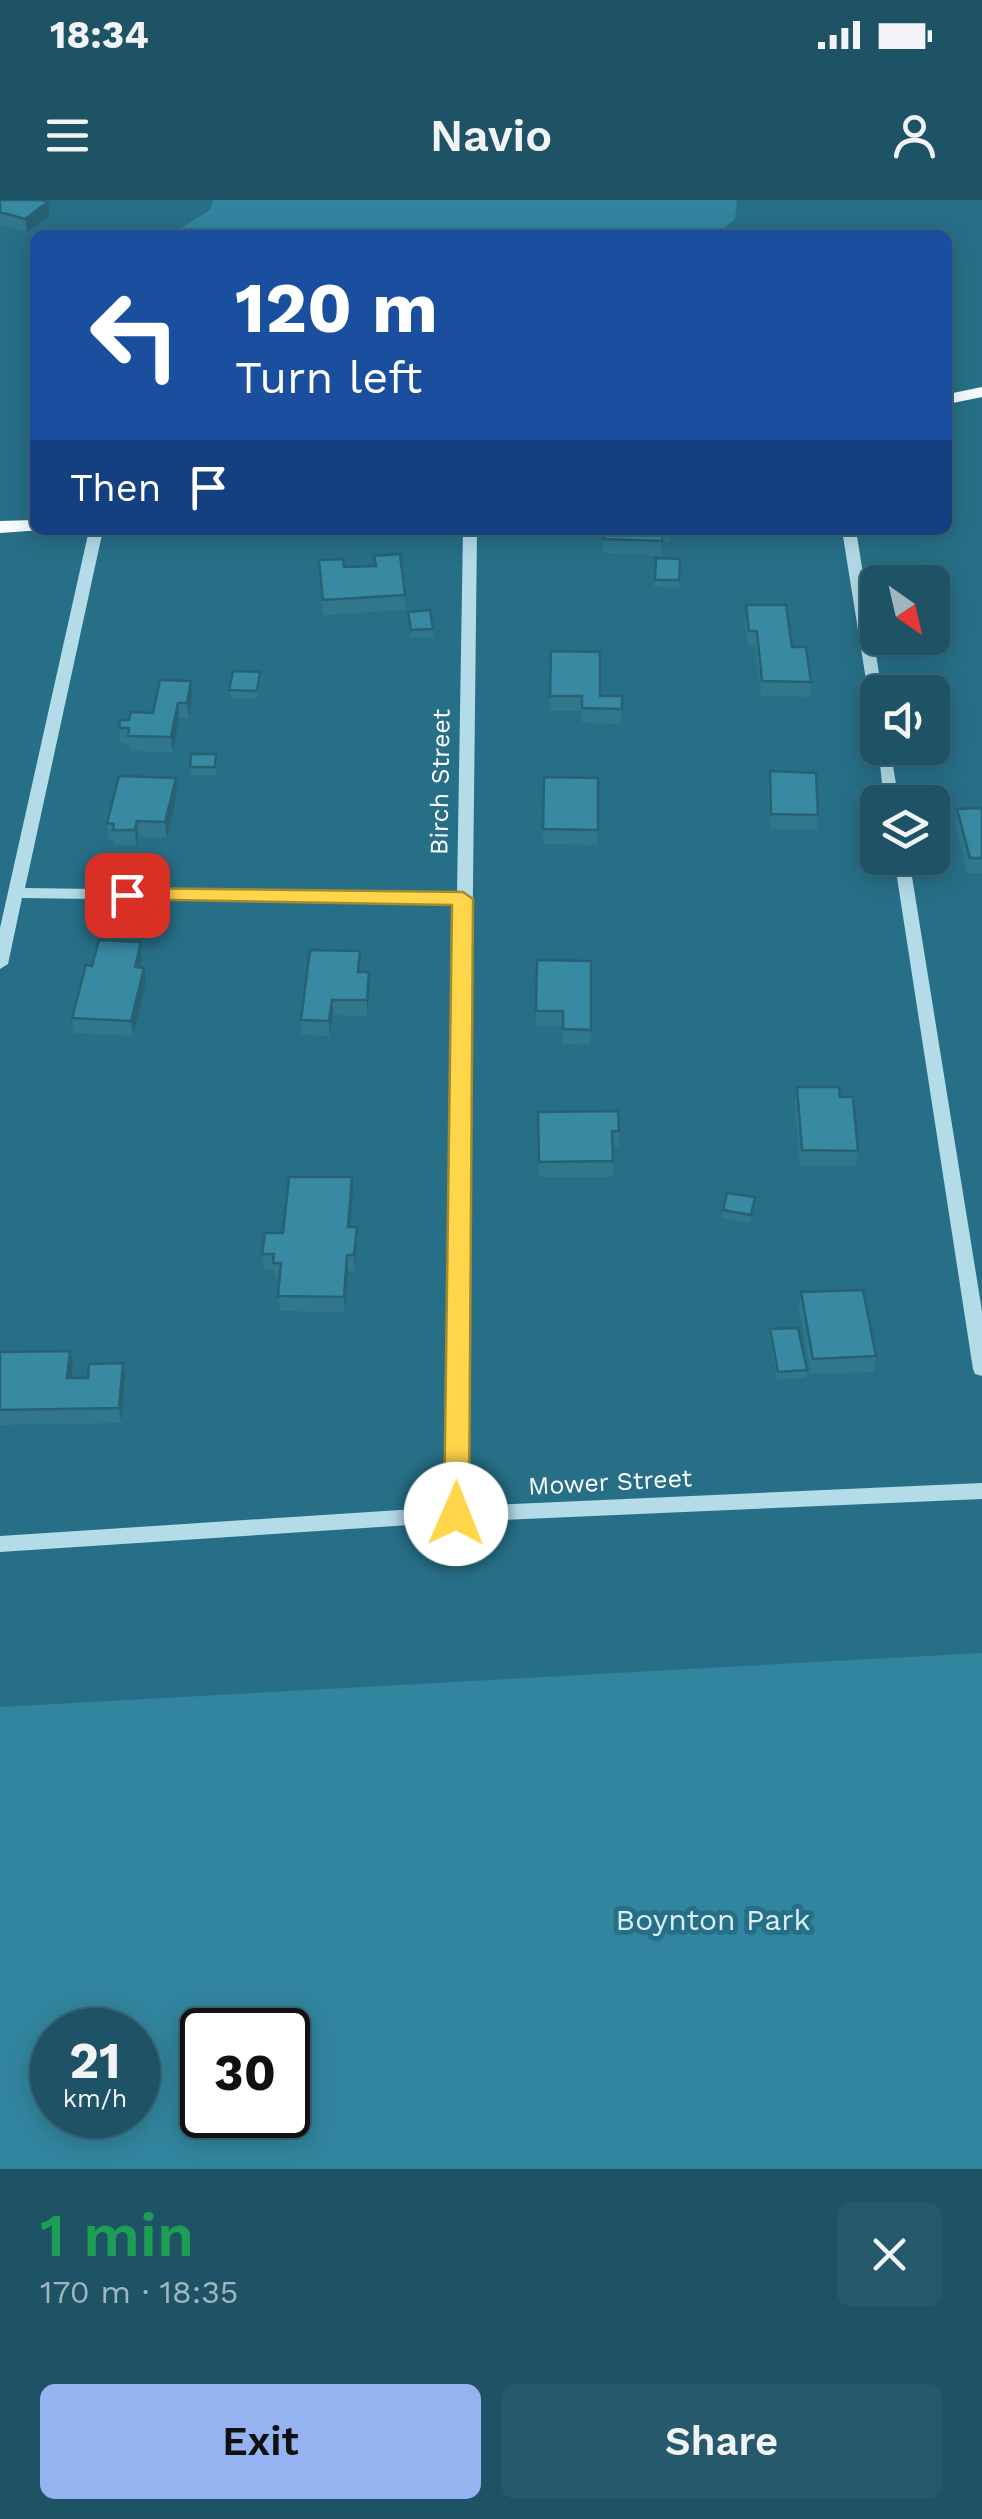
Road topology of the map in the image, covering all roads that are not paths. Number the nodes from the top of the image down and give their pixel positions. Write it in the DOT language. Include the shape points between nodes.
graph roads {
  1 [pos="982,392"];
  2 [pos="952,398"];
  3 [pos="30,526"];
  4 [pos="0,527"];
  5 [pos="95,535"];
  6 [pos="470,535"];
  7 [pos="850,535"];
  8 [pos="872,675"];
  9 [pos="904,875"];
  10 [pos="16,894"];
  11 [pos="463,899"];
  12 [pos="0,964"];
  13 [pos="982,1370"];
  14 [pos="982,1491"];
  15 [pos="456,1514"];
  16 [pos="0,1544"];
  1 -- 2 [label="main road"];
  3 -- 4 [label="main road"];
  5 -- 10 [label="street"];
  6 -- 11 [label="street, Birch Street"];
  7 -- 8 [label="street"];
  9 -- 13 [label="street"];
  10 -- 11 [label="street"];
  10 -- 12 [label="street"];
  11 -- 15 [label="street, Birch Street"];
  14 -- 15 [label="street, Mower Street"];
  15 -- 16 [label="street, Mower Street"];
}
